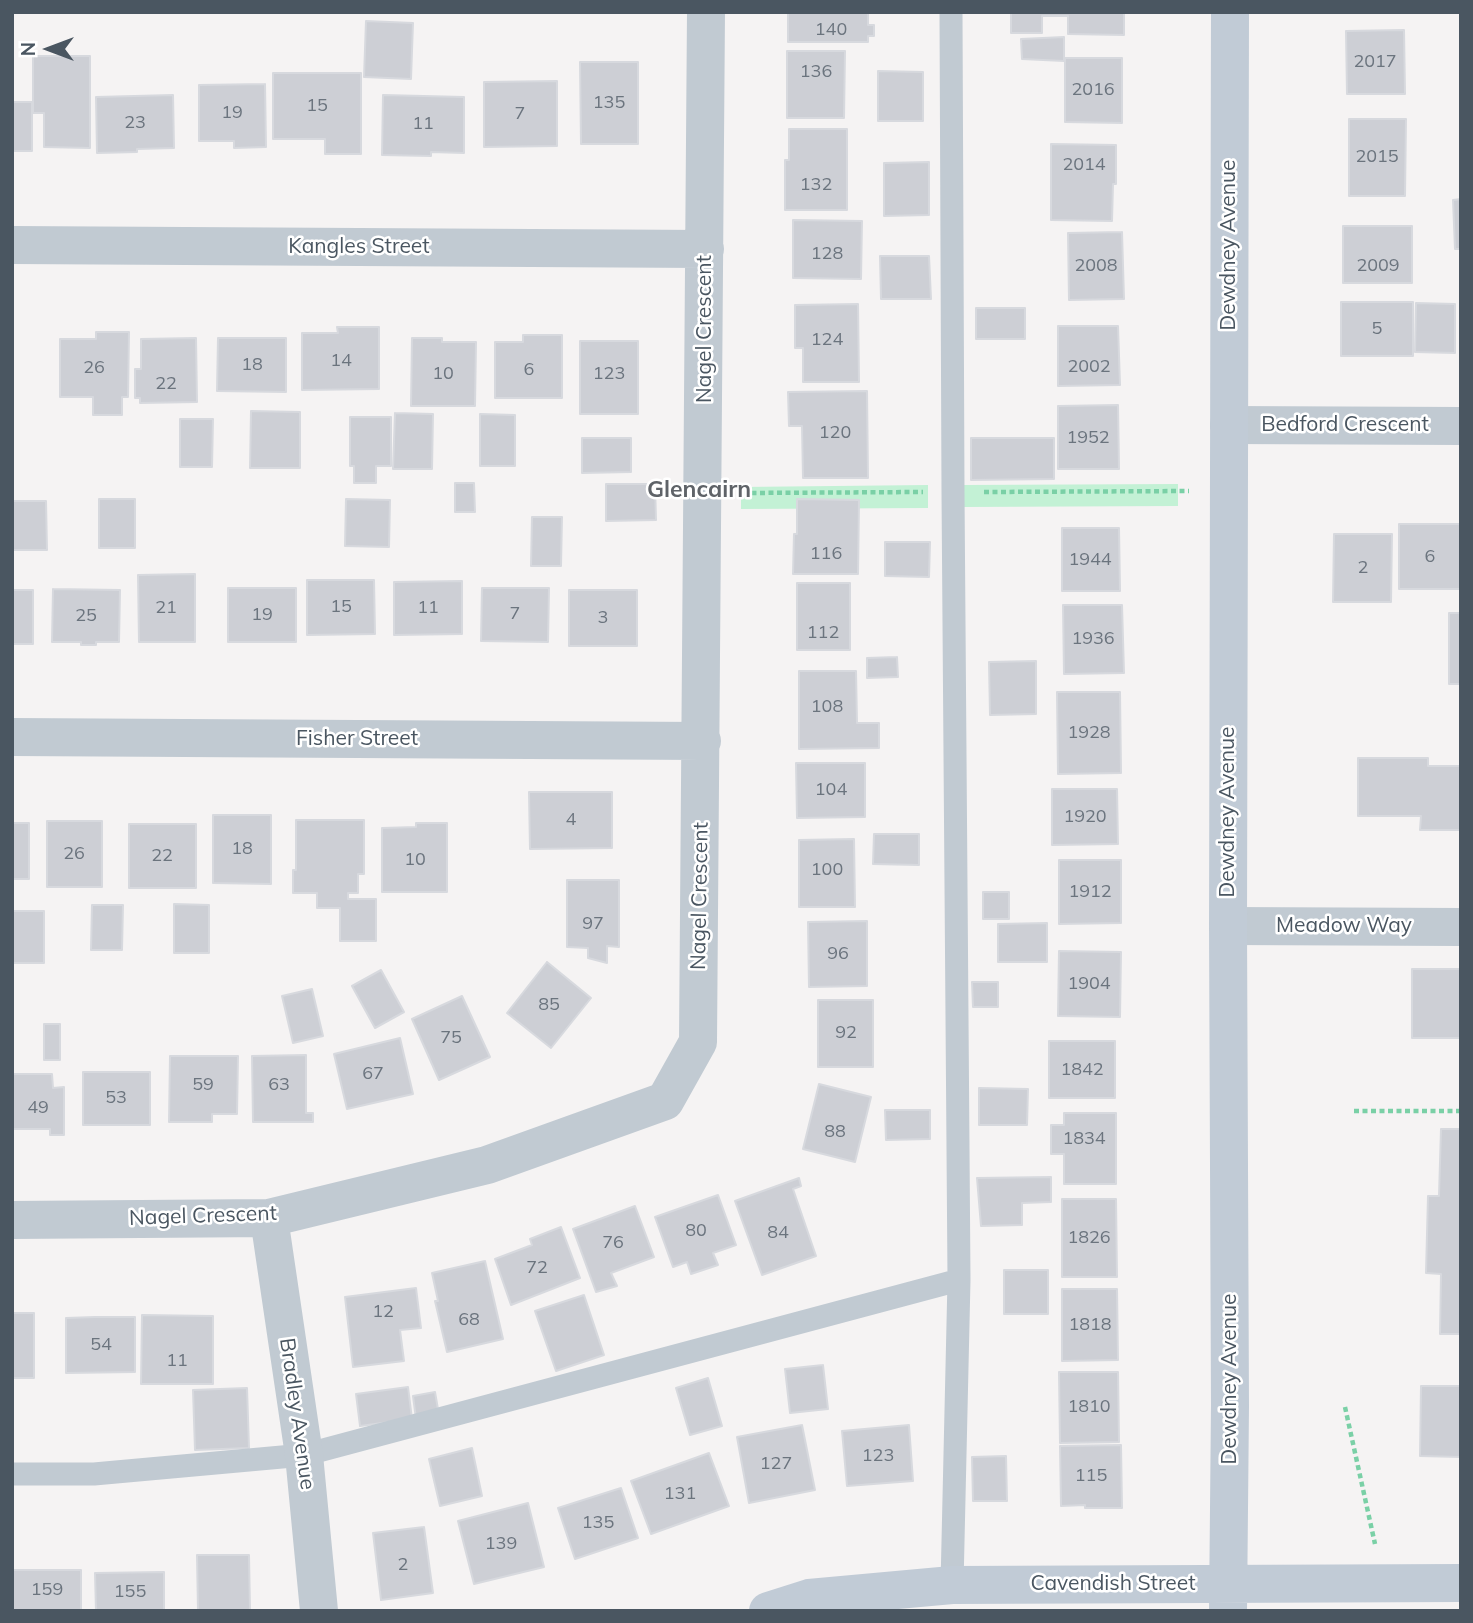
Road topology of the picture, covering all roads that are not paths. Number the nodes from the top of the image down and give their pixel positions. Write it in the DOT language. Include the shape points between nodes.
graph roads {
  1 [pos="706,12"];
  2 [pos="951,12"];
  3 [pos="1230,12"];
  4 [pos="12,246"];
  5 [pos="705,249"];
  6 [pos="1229,425"];
  7 [pos="1461,426"];
  8 [pos="12,737"];
  9 [pos="702,741"];
  10 [pos="1228,926"];
  11 [pos="1461,927"];
  12 [pos="269,1218"];
  13 [pos="12,1220"];
  14 [pos="959,1280"];
  15 [pos="304,1455"];
  16 [pos="12,1474"];
  17 [pos="1461,1583"];
  18 [pos="952,1585"];
  19 [pos="1228,1597"];
  20 [pos="319,1611"];
  21 [pos="768,1611"];
  1 -- 5 [label="street, Nagel Crescent"];
  2 -- 14 [label="lane"];
  3 -- 6 [label="street, Dewdney Avenue"];
  4 -- 5 [label="street, Kangles Street"];
  5 -- 9 [label="street, Nagel Crescent"];
  6 -- 7 [label="street, Bedford Crescent"];
  6 -- 10 [label="street, Dewdney Avenue"];
  8 -- 9 [label="street, Fisher Street"];
  9 -- 12 [label="street, Nagel Crescent" via="698,1042 665,1101 487,1165"];
  10 -- 11 [label="street, Meadow Way"];
  10 -- 19 [label="street, Dewdney Avenue"];
  12 -- 13 [label="street, Nagel Crescent"];
  12 -- 15 [label="street, Bradley Avenue"];
  14 -- 15 [label="lane"];
  14 -- 18 [label="lane"];
  15 -- 16 [label="lane" via="94,1474"];
  15 -- 20 [label="street, Bradley Avenue"];
  17 -- 19 [label="street, Cavendish Street" via="1384,1583"];
  18 -- 19 [label="street, Cavendish Street"];
  18 -- 21 [label="street, Cavendish Street" via="809,1598"];
}
